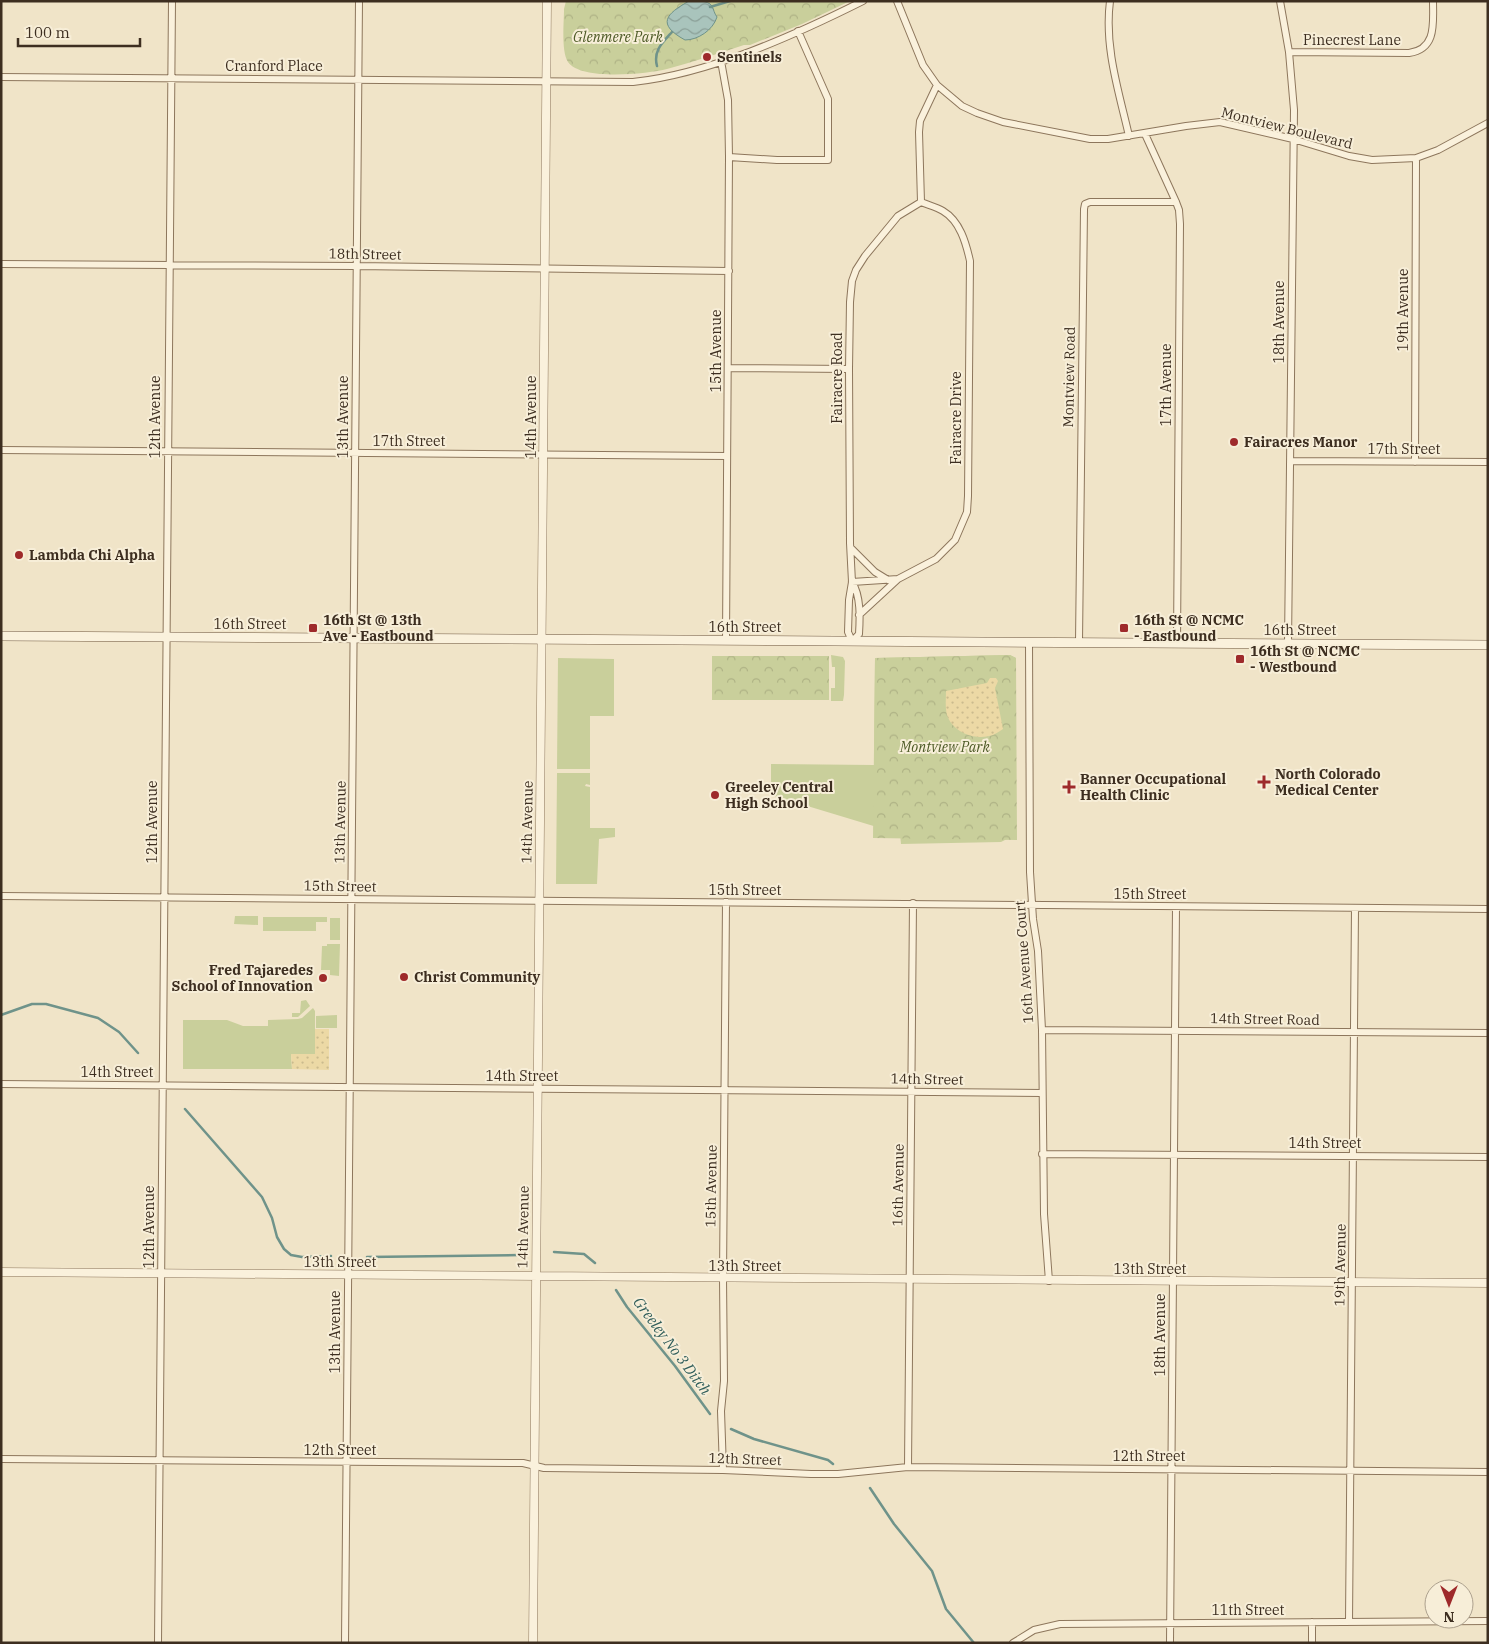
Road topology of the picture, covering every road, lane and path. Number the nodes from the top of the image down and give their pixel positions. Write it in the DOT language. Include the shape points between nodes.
graph roads {
  1 [pos="172,1"];
  2 [pos="359,1"];
  3 [pos="547,1"];
  4 [pos="863,1"];
  5 [pos="897,1"];
  6 [pos="1110,1"];
  7 [pos="1280,1"];
  8 [pos="1433,1"];
  9 [pos="798,31"];
  10 [pos="1289,52"];
  11 [pos="721,61"];
  12 [pos="1,77"];
  13 [pos="171,78"];
  14 [pos="359,79"];
  15 [pos="546,82"];
  16 [pos="937,84"];
  17 [pos="1488,123"];
  18 [pos="1144,134"];
  19 [pos="1129,136"];
  20 [pos="1293,139"];
  21 [pos="729,157"];
  22 [pos="1416,158"];
  23 [pos="921,202"];
  24 [pos="1176,202"];
  25 [pos="1,264"];
  26 [pos="169,265"];
  27 [pos="356,266"];
  28 [pos="544,269"];
  29 [pos="729,271"];
  30 [pos="728,368"];
  31 [pos="849,369"];
  32 [pos="1,450"];
  33 [pos="168,451"];
  34 [pos="355,453"];
  35 [pos="543,454"];
  36 [pos="728,456"];
  37 [pos="1290,461"];
  38 [pos="1415,462"];
  39 [pos="1488,462"];
  40 [pos="851,548"];
  41 [pos="898,579"];
  42 [pos="888,580"];
  43 [pos="852,582"];
  44 [pos="859,615"];
  45 [pos="1,636"];
  46 [pos="166,637"];
  47 [pos="354,638"];
  48 [pos="541,640"];
  49 [pos="726,640"];
  50 [pos="852,641"];
  51 [pos="1029,642"];
  52 [pos="1079,642"];
  53 [pos="1177,643"];
  54 [pos="1288,644"];
  55 [pos="1488,645"];
  56 [pos="1,896"];
  57 [pos="164,897"];
  58 [pos="352,898"];
  59 [pos="539,900"];
  60 [pos="726,902"];
  61 [pos="912,903"];
  62 [pos="1032,904"];
  63 [pos="1176,907"];
  64 [pos="1355,908"];
  65 [pos="1488,909"];
  66 [pos="1042,1030"];
  67 [pos="1175,1031"];
  68 [pos="1354,1032"];
  69 [pos="1488,1033"];
  70 [pos="1,1084"];
  71 [pos="162,1085"];
  72 [pos="350,1088"];
  73 [pos="537,1088"];
  74 [pos="725,1090"];
  75 [pos="911,1091"];
  76 [pos="1042,1093"];
  77 [pos="1042,1154"];
  78 [pos="1174,1154"];
  79 [pos="1354,1156"];
  80 [pos="1488,1157"];
  81 [pos="1,1272"];
  82 [pos="161,1274"];
  83 [pos="348,1275"];
  84 [pos="535,1276"];
  85 [pos="723,1278"];
  86 [pos="910,1279"];
  87 [pos="1050,1280"];
  88 [pos="1173,1281"];
  89 [pos="1352,1283"];
  90 [pos="1488,1284"];
  91 [pos="1,1459"];
  92 [pos="159,1460"];
  93 [pos="346,1462"];
  94 [pos="534,1465"];
  95 [pos="908,1467"];
  96 [pos="1171,1469"];
  97 [pos="723,1470"];
  98 [pos="1350,1471"];
  99 [pos="1488,1472"];
  100 [pos="1488,1621"];
  101 [pos="1170,1622"];
  102 [pos="1312,1622"];
  103 [pos="1349,1622"];
  104 [pos="158,1643"];
  105 [pos="345,1643"];
  106 [pos="532,1643"];
  107 [pos="1013,1643"];
  108 [pos="1170,1643"];
  109 [pos="1312,1643"];
  1 -- 13 [label="street, 12th Avenue"];
  2 -- 14 [label="street, 13th Avenue"];
  3 -- 15 [label="street, 14th Avenue"];
  4 -- 9 [label="street, Cranford Place"];
  5 -- 16 [label="street" via="923,66"];
  6 -- 19 [label="street" via="1110,46"];
  7 -- 10 [label="street, 18th Avenue"];
  8 -- 10 [label="street, Pinecrest Lane" via="1433,32 1425,47 1419,50 1409,53"];
  9 -- 11 [label="street, Cranford Place"];
  9 -- 21 [label="street" via="828,99 828,160"];
  10 -- 20 [label="street, 18th Avenue"];
  11 -- 15 [label="street, Cranford Place" via="675,75 634,82"];
  11 -- 21 [label="street, 15th Avenue" via="728,100"];
  12 -- 13 [label="street, Cranford Place"];
  13 -- 14 [label="street, Cranford Place"];
  13 -- 26 [label="street, 12th Avenue"];
  14 -- 15 [label="street, Cranford Place"];
  14 -- 27 [label="street, 13th Avenue"];
  15 -- 28 [label="street, 14th Avenue"];
  16 -- 19 [label="street, Montview Boulevard" via="962,106 1003,122 1090,139"];
  16 -- 23 [label="street" via="920,121"];
  17 -- 22 [label="street, Montview Boulevard"];
  18 -- 19 [label="street, Montview Boulevard"];
  18 -- 20 [label="street, Montview Boulevard" via="1213,122"];
  18 -- 24 [label="street, 17th Avenue"];
  20 -- 22 [label="street, Montview Boulevard" via="1349,156 1385,160"];
  20 -- 37 [label="street, 18th Avenue"];
  21 -- 29 [label="street, 15th Avenue"];
  22 -- 38 [label="street, 19th Avenue"];
  23 -- 31 [label="street, Fairacre Road" via="898,216 856,270 850,302"];
  23 -- 41 [label="street, Fairacre Drive" via="944,211 953,220 964,236 970,261 968,496 967,512 955,540 936,559"];
  24 -- 52 [label="street, Montview Road" via="1085,204"];
  24 -- 53 [label="street, 17th Avenue" via="1180,224"];
  25 -- 26 [label="street, 18th Street"];
  26 -- 27 [label="street, 18th Street"];
  26 -- 33 [label="street, 12th Avenue"];
  27 -- 28 [label="street, 18th Street"];
  27 -- 34 [label="street, 13th Avenue"];
  28 -- 29 [label="street, 18th Street"];
  28 -- 35 [label="street, 14th Avenue"];
  29 -- 30 [label="street, 15th Avenue"];
  30 -- 31 [label="street"];
  30 -- 36 [label="street, 15th Avenue"];
  31 -- 40 [label="street, Fairacre Road"];
  32 -- 33 [label="street, 17th Street"];
  33 -- 34 [label="street, 17th Street"];
  33 -- 46 [label="street, 12th Avenue"];
  34 -- 35 [label="street, 17th Street"];
  34 -- 47 [label="street, 13th Avenue"];
  35 -- 36 [label="street, 17th Street"];
  35 -- 48 [label="street, 14th Avenue"];
  36 -- 49 [label="street, 15th Avenue"];
  37 -- 38 [label="street, 17th Street"];
  37 -- 54 [label="street, 18th Avenue"];
  38 -- 39 [label="street, 17th Street"];
  40 -- 42 [label="street"];
  40 -- 43 [label="street, Fairacre Road"];
  41 -- 42 [label="street, Fairacre Drive"];
  41 -- 44 [label="street"];
  42 -- 43 [label="street, Fairacre Drive"];
  43 -- 44 [label="street, Fairacre Road" via="856,588"];
  43 -- 50 [label="street, Fairacre Road" via="848,632"];
  44 -- 50 [label="street, Fairacre Road" via="860,634"];
  45 -- 46 [label="main road, 16th Street"];
  46 -- 47 [label="main road, 16th Street"];
  46 -- 57 [label="street, 12th Avenue"];
  47 -- 48 [label="main road, 16th Street"];
  47 -- 58 [label="street, 13th Avenue"];
  48 -- 49 [label="main road, 16th Street"];
  48 -- 59 [label="street, 14th Avenue"];
  49 -- 50 [label="main road, 16th Street"];
  50 -- 51 [label="main road, 16th Street"];
  51 -- 52 [label="main road, 16th Street"];
  51 -- 62 [label="street, 16th Avenue Court"];
  52 -- 53 [label="main road, 16th Street"];
  53 -- 54 [label="main road, 16th Street"];
  54 -- 55 [label="main road, 16th Street"];
  56 -- 57 [label="street, 15th Street"];
  57 -- 58 [label="street, 15th Street"];
  57 -- 71 [label="street, 12th Avenue"];
  58 -- 59 [label="street, 15th Street"];
  58 -- 72 [label="street, 13th Avenue"];
  59 -- 60 [label="street, 15th Street"];
  59 -- 73 [label="street, 14th Avenue"];
  60 -- 61 [label="street, 15th Street"];
  60 -- 74 [label="street, 15th Avenue"];
  61 -- 62 [label="street, 15th Street"];
  61 -- 75 [label="street, 16th Avenue"];
  62 -- 63 [label="street, 15th Street"];
  62 -- 66 [label="street, 16th Avenue Court"];
  63 -- 64 [label="street, 15th Street"];
  63 -- 67 [label="street, 18th Avenue"];
  64 -- 65 [label="street, 15th Street"];
  64 -- 68 [label="street, 19th Avenue"];
  66 -- 67 [label="street, 14th Street Road"];
  66 -- 76 [label="street, 16th Avenue Court"];
  67 -- 68 [label="street, 14th Street Road"];
  67 -- 78 [label="street, 18th Avenue"];
  68 -- 69 [label="street, 14th Street Road"];
  68 -- 79 [label="street, 19th Avenue"];
  70 -- 71 [label="street, 14th Street"];
  71 -- 72 [label="street, 14th Street"];
  71 -- 82 [label="street, 12th Avenue"];
  72 -- 73 [label="street, 14th Street"];
  72 -- 83 [label="street, 13th Avenue"];
  73 -- 74 [label="street, 14th Street"];
  73 -- 84 [label="street, 14th Avenue"];
  74 -- 75 [label="street, 14th Street"];
  74 -- 85 [label="street, 15th Avenue"];
  75 -- 76 [label="street, 14th Street"];
  75 -- 86 [label="street, 16th Avenue"];
  76 -- 77 [label="street, 16th Avenue Court"];
  77 -- 78 [label="street, 14th Street"];
  77 -- 87 [label="street, 16th Avenue Court" via="1044,1230"];
  78 -- 79 [label="street, 14th Street"];
  78 -- 88 [label="street, 18th Avenue"];
  79 -- 80 [label="street, 14th Street"];
  79 -- 89 [label="street, 19th Avenue"];
  81 -- 82 [label="street, 13th Street"];
  82 -- 83 [label="street, 13th Street"];
  82 -- 92 [label="street, 12th Avenue"];
  83 -- 84 [label="street, 13th Street"];
  83 -- 93 [label="street, 13th Avenue"];
  84 -- 85 [label="street, 13th Street"];
  84 -- 94 [label="street, 14th Avenue"];
  85 -- 86 [label="street, 13th Street"];
  85 -- 97 [label="street, 15th Avenue"];
  86 -- 87 [label="street, 13th Street"];
  86 -- 95 [label="street, 16th Avenue"];
  87 -- 88 [label="street, 13th Street"];
  88 -- 89 [label="street, 13th Street"];
  88 -- 96 [label="street, 18th Avenue"];
  89 -- 90 [label="street, 13th Street"];
  89 -- 98 [label="street, 19th Avenue"];
  91 -- 92 [label="street, 12th Street"];
  92 -- 93 [label="street, 12th Street"];
  92 -- 104 [label="street, 12th Avenue"];
  93 -- 94 [label="street, 12th Street"];
  93 -- 105 [label="street, 13th Avenue"];
  94 -- 97 [label="street, 12th Street" via="544,1468"];
  94 -- 106 [label="street, 14th Avenue"];
  95 -- 96 [label="street, 12th Street"];
  95 -- 97 [label="street, 12th Street" via="838,1474"];
  96 -- 98 [label="street, 12th Street"];
  96 -- 101 [label="street, 18th Avenue"];
  98 -- 99 [label="street, 12th Street"];
  98 -- 103 [label="street, 19th Avenue"];
  100 -- 103 [label="street, 11th Street"];
  101 -- 102 [label="street, 11th Street"];
  101 -- 107 [label="street, 11th Street" via="1060,1624 1034,1630"];
  101 -- 108 [label="street, 18th Avenue"];
  102 -- 103 [label="street, 11th Street"];
  102 -- 109 [label="street"];
}
